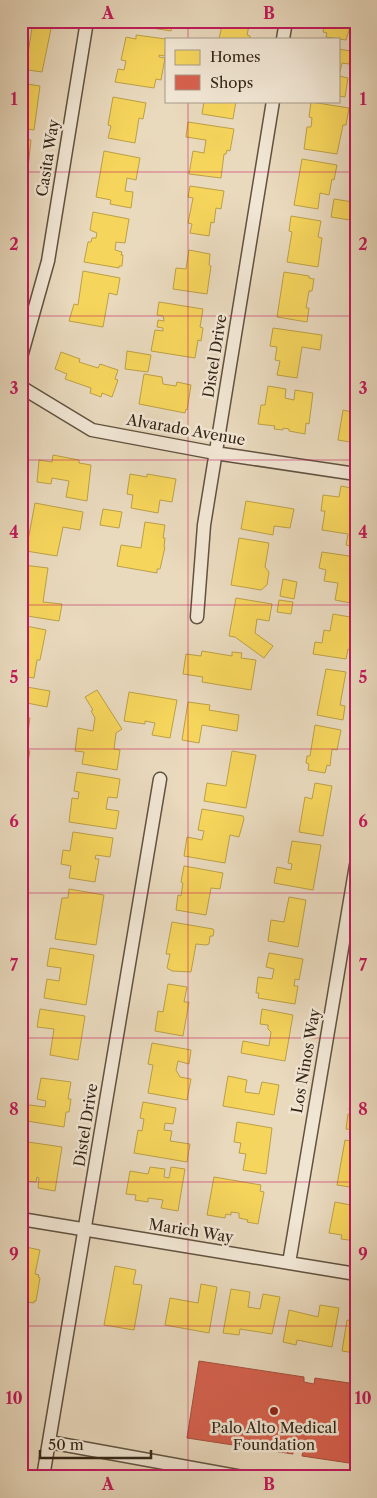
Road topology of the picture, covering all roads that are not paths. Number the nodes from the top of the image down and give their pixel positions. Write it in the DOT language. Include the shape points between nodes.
graph roads {
  1 [pos="87,21"];
  2 [pos="286,21"];
  3 [pos="283,38"];
  4 [pos="273,102"];
  5 [pos="21,357"];
  6 [pos="21,387"];
  7 [pos="215,453"];
  8 [pos="356,474"];
  9 [pos="197,617"];
  10 [pos="160,779"];
  11 [pos="356,865"];
  12 [pos="21,1218"];
  13 [pos="85,1230"];
  14 [pos="289,1263"];
  15 [pos="356,1274"];
  16 [pos="49,1442"];
  17 [pos="43,1477"];
  18 [pos="242,1477"];
  1 -- 5 [label="street, Casita Way" via="48,261"];
  2 -- 3 [label="street"];
  4 -- 7 [label="street, Distel Drive"];
  6 -- 7 [label="street, Alvarado Avenue" via="92,430"];
  7 -- 8 [label="street, Alvarado Avenue"];
  7 -- 9 [label="street, Distel Drive" via="204,524"];
  10 -- 13 [label="street, Distel Drive"];
  11 -- 14 [label="street, Los Ninos Way"];
  12 -- 13 [label="street, Marich Way"];
  13 -- 14 [label="street, Marich Way"];
  13 -- 16 [label="street, Distel Drive"];
  14 -- 15 [label="street, Marich Way"];
  16 -- 17 [label="street, Distel Drive"];
  16 -- 18 [label="street"];
}
